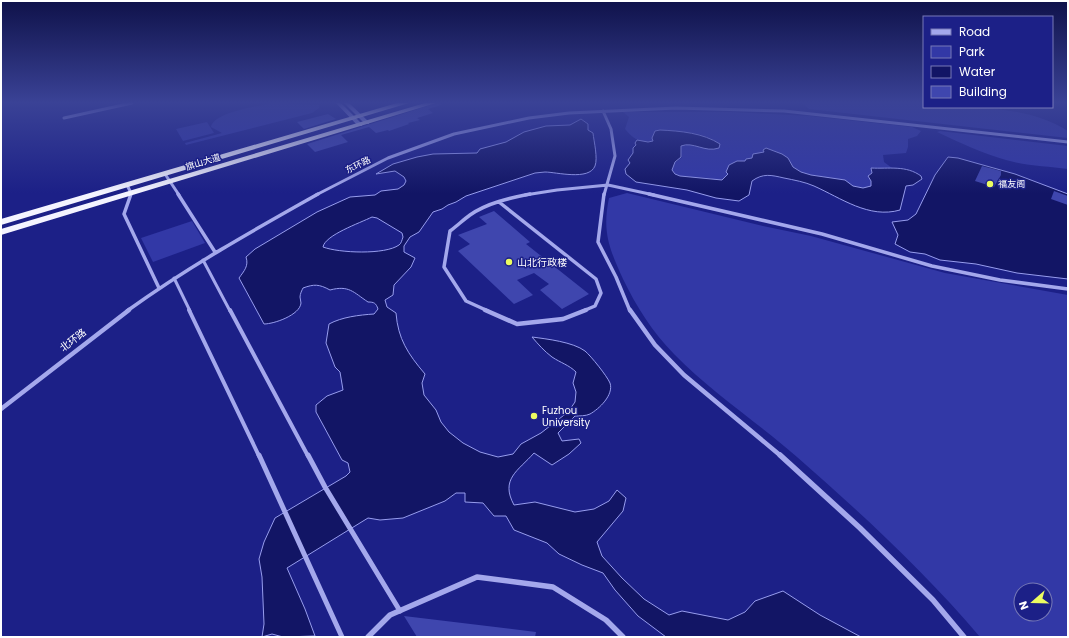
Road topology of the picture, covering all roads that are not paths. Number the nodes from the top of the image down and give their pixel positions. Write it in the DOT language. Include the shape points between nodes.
graph roads {
  1 [pos="317,133"];
  2 [pos="323,133"];
  3 [pos="462,133"];
  4 [pos="612,133"];
  5 [pos="983,133"];
  6 [pos="1068,142"];
  7 [pos="165,174"];
  8 [pos="169,182"];
  9 [pos="127,185"];
  10 [pos="608,185"];
  11 [pos="131,193"];
  12 [pos="499,202"];
  13 [pos="1,222"];
  14 [pos="1,232"];
  15 [pos="215,252"];
  16 [pos="203,260"];
  17 [pos="174,278"];
  18 [pos="159,288"];
  19 [pos="1068,289"];
  20 [pos="1,409"];
  21 [pos="400,611"];
  22 [pos="342,637"];
  23 [pos="368,637"];
  24 [pos="623,637"];
  25 [pos="964,637"];
  1 -- 7 [label="highway, 旗山大道"];
  2 -- 8 [label="highway, 旗山大道"];
  3 -- 15 [label="street, 东环路" via="388,158 347,178"];
  4 -- 10 [label="street" via="615,156"];
  5 -- 6 [label="street, 东环路"];
  7 -- 8 [label="street"];
  7 -- 9 [label="highway, 旗山大道"];
  8 -- 11 [label="highway, 旗山大道"];
  8 -- 15 [label="street"];
  9 -- 11 [label="street"];
  9 -- 13 [label="highway, 旗山大道"];
  10 -- 12 [label="street"];
  10 -- 19 [label="street" via="822,234 932,266 1000,280"];
  10 -- 25 [label="street" via="604,194 598,242 631,312 655,345 684,375 790,463 860,528 934,600"];
  11 -- 14 [label="highway, 旗山大道"];
  11 -- 18 [label="street" via="124,214"];
  12 -- 12 [label="street" via="472,213 450,231 444,267 466,301 517,324 563,320 595,306 600,293 596,279"];
  15 -- 16 [label="street, 东环路"];
  16 -- 17 [label="street, 东环路"];
  16 -- 21 [label="street" via="325,487"];
  17 -- 18 [label="street, 北环路"];
  17 -- 22 [label="street" via="307,556"];
  18 -- 20 [label="street, 北环路"];
  21 -- 23 [label="street" via="390,615"];
  21 -- 24 [label="street" via="477,577 553,587 606,620"];
}
